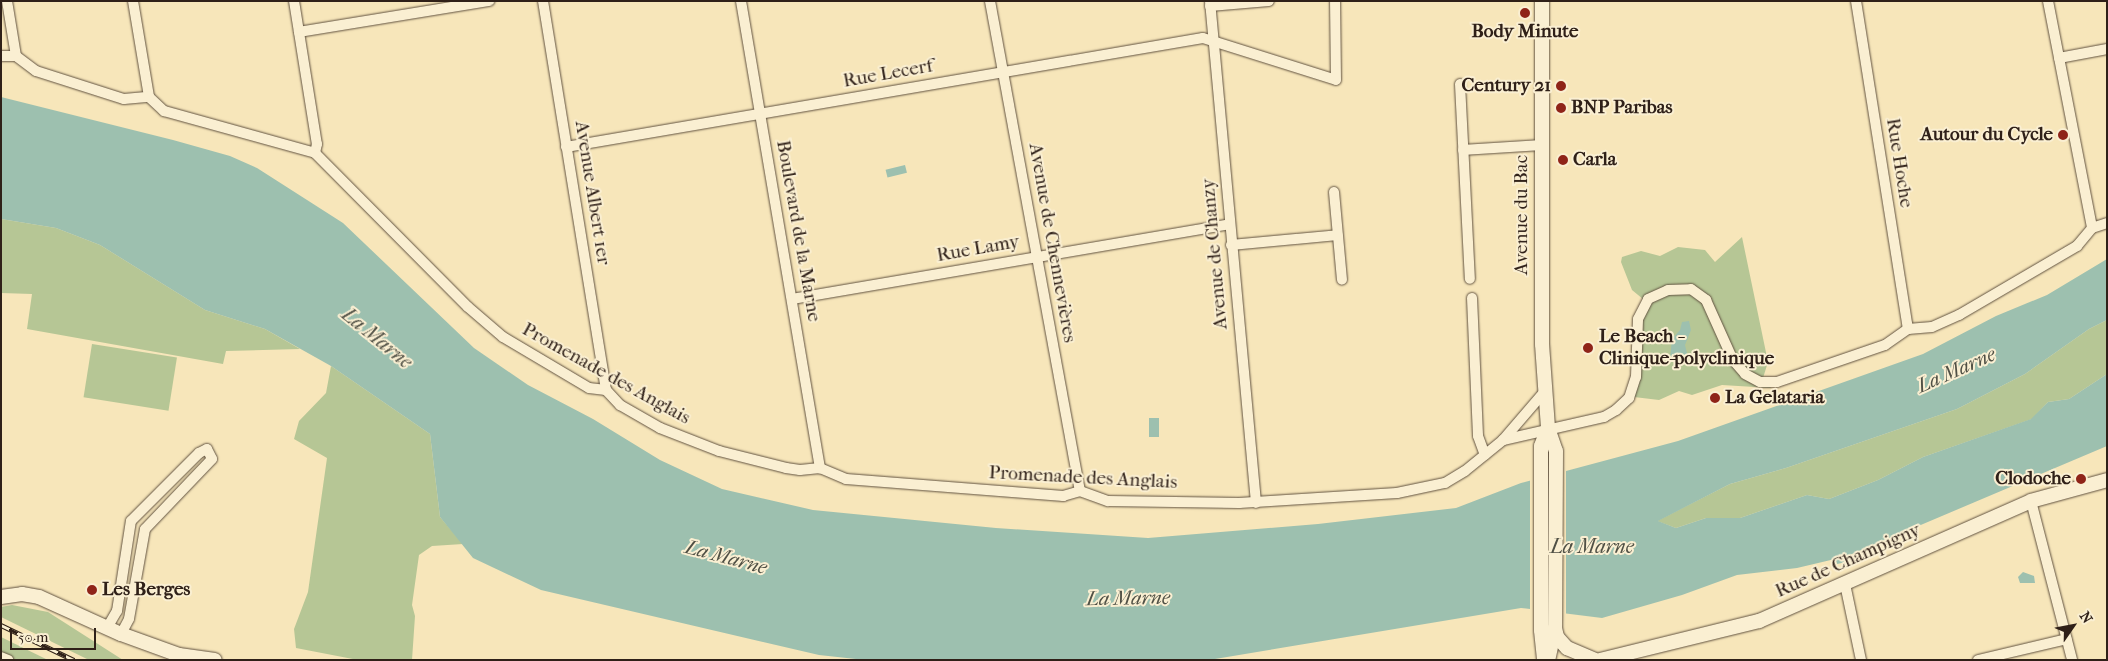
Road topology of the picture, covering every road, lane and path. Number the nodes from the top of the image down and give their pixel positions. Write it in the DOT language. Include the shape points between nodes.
graph roads {
  1 [pos="7,1"];
  2 [pos="133,1"];
  3 [pos="294,1"];
  4 [pos="489,1"];
  5 [pos="543,1"];
  6 [pos="740,1"];
  7 [pos="990,1"];
  8 [pos="1269,1"];
  9 [pos="1334,1"];
  10 [pos="1542,1"];
  11 [pos="1856,1"];
  12 [pos="2048,1"];
  13 [pos="1210,4"];
  14 [pos="300,32"];
  15 [pos="1214,40"];
  16 [pos="2107,49"];
  17 [pos="1,56"];
  18 [pos="16,56"];
  19 [pos="2059,58"];
  20 [pos="1003,72"];
  21 [pos="1460,84"];
  22 [pos="150,98"];
  23 [pos="760,114"];
  24 [pos="1541,145"];
  25 [pos="566,147"];
  26 [pos="1463,150"];
  27 [pos="315,153"];
  28 [pos="1334,192"];
  29 [pos="2107,223"];
  30 [pos="1230,224"];
  31 [pos="2092,228"];
  32 [pos="1338,235"];
  33 [pos="1231,245"];
  34 [pos="1037,257"];
  35 [pos="1470,279"];
  36 [pos="1342,280"];
  37 [pos="1472,298"];
  38 [pos="792,299"];
  39 [pos="1908,330"];
  40 [pos="606,390"];
  41 [pos="1545,391"];
  42 [pos="1548,428"];
  43 [pos="1503,440"];
  44 [pos="1485,455"];
  45 [pos="820,468"];
  46 [pos="2107,480"];
  47 [pos="1080,491"];
  48 [pos="2031,501"];
  49 [pos="1256,502"];
  50 [pos="1845,584"];
  51 [pos="1,597"];
  52 [pos="106,628"];
  53 [pos="1548,629"];
  54 [pos="121,634"];
  55 [pos="2067,639"];
  56 [pos="1622,656"];
  57 [pos="1,657"];
  58 [pos="8,660"];
  59 [pos="215,660"];
  60 [pos="1546,660"];
  61 [pos="1595,660"];
  62 [pos="1600,660"];
  63 [pos="1861,660"];
  64 [pos="1978,660"];
  65 [pos="2072,660"];
  1 -- 18 [label="street"];
  2 -- 22 [label="street"];
  3 -- 14 [label="street"];
  4 -- 14 [label="street"];
  5 -- 25 [label="street, Avenue Albert 1er"];
  6 -- 23 [label="street, Boulevard de la Marne"];
  7 -- 20 [label="street, Avenue de Chennevières"];
  8 -- 13 [label="street"];
  9 -- 15 [label="street, Rue Lecerf" via="1336,80"];
  10 -- 24 [label="main road, Avenue du Bac"];
  11 -- 39 [label="street, Rue Hoche"];
  12 -- 19 [label="street"];
  13 -- 15 [label="street, Avenue de Chanzy"];
  14 -- 27 [label="street" via="317,144"];
  15 -- 20 [label="street, Rue Lecerf" via="1203,38"];
  15 -- 30 [label="street, Avenue de Chanzy"];
  16 -- 19 [label="street"];
  17 -- 18 [label="street"];
  18 -- 22 [label="street" via="36,72 124,98"];
  19 -- 31 [label="street"];
  20 -- 23 [label="street, Rue Lecerf"];
  20 -- 34 [label="street, Avenue de Chennevières"];
  21 -- 26 [label="street"];
  22 -- 27 [label="street, Promenade des Anglais" via="164,111"];
  23 -- 25 [label="street, Rue Lecerf"];
  23 -- 38 [label="street, Boulevard de la Marne"];
  24 -- 26 [label="street"];
  24 -- 41 [label="main road, Avenue du Bac"];
  25 -- 40 [label="street, Avenue Albert 1er"];
  26 -- 35 [label="street"];
  27 -- 40 [label="street, Promenade des Anglais" via="468,307 503,337 588,388"];
  28 -- 32 [label="street"];
  29 -- 31 [label="street"];
  30 -- 33 [label="street, Avenue de Chanzy"];
  30 -- 34 [label="street, Rue Lamy"];
  31 -- 39 [label="street" via="2078,246 1959,315 1932,327"];
  32 -- 33 [label="street"];
  32 -- 36 [label="street"];
  33 -- 49 [label="street, Avenue de Chanzy"];
  34 -- 38 [label="street, Rue Lamy"];
  34 -- 47 [label="street, Avenue de Chennevières"];
  37 -- 44 [label="street" via="1478,436"];
  38 -- 45 [label="street, Boulevard de la Marne"];
  39 -- 42 [label="street, Promenade des Anglais" via="1885,345 1816,370 1777,382 1760,382 1745,374 1733,360 1706,300 1692,289 1668,290 1648,299 1638,319 1636,377 1629,398 1604,417"];
  40 -- 45 [label="street, Promenade des Anglais" via="620,405 652,423 719,451 800,470"];
  41 -- 42 [label="main road, Avenue du Bac"];
  41 -- 43 [label="street, Promenade des Anglais"];
  42 -- 43 [label="street, Promenade des Anglais"];
  42 -- 53 [label="main road" via="1541,446"];
  42 -- 53 [label="main road" via="1556,445"];
  43 -- 44 [label="street, Promenade des Anglais"];
  44 -- 49 [label="street, Promenade des Anglais" via="1445,483 1421,490"];
  45 -- 47 [label="street, Promenade des Anglais" via="846,479 1063,496"];
  46 -- 48 [label="main road, Rue de Champigny"];
  47 -- 49 [label="street, Promenade des Anglais" via="1108,501"];
  48 -- 50 [label="main road, Rue de Champigny"];
  48 -- 55 [label="street"];
  50 -- 56 [label="main road, Rue de Champigny" via="1759,621"];
  50 -- 63 [label="street"];
  51 -- 52 [label="main road" via="22,594 39,597"];
  52 -- 54 [label="main road"];
  52 -- 54 [label="street" via="117,611 131,521 199,452 207,449 212,459 145,529 129,619"];
  53 -- 60 [label="main road"];
  53 -- 61 [label="main road" via="1566,648"];
  54 -- 59 [label="main road" via="180,656"];
  55 -- 64 [label="street"];
  55 -- 65 [label="street"];
  56 -- 62 [label="main road, Rue de Champigny"];
  57 -- 58 [label="street"];
}
